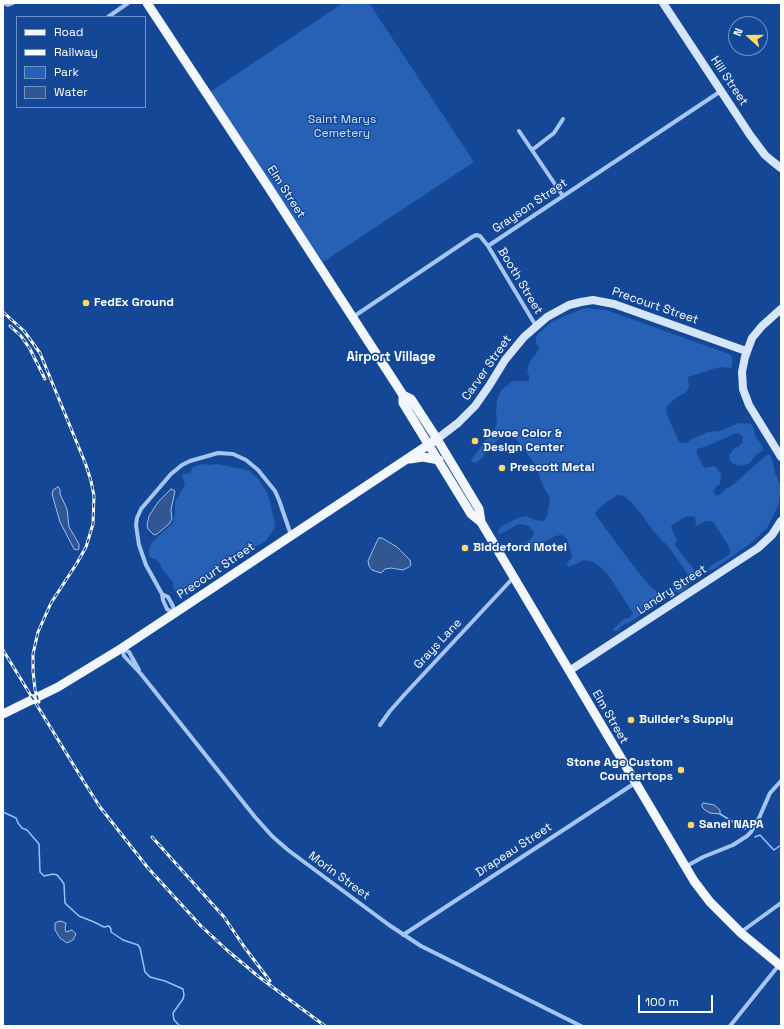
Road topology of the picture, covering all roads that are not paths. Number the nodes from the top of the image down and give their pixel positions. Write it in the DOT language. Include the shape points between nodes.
graph roads {
  1 [pos="3,3"];
  2 [pos="13,3"];
  3 [pos="128,3"];
  4 [pos="147,3"];
  5 [pos="663,3"];
  6 [pos="109,16"];
  7 [pos="721,91"];
  8 [pos="563,119"];
  9 [pos="519,132"];
  10 [pos="532,150"];
  11 [pos="781,168"];
  12 [pos="563,196"];
  13 [pos="488,246"];
  14 [pos="781,309"];
  15 [pos="353,317"];
  16 [pos="536,326"];
  17 [pos="746,351"];
  18 [pos="402,395"];
  19 [pos="437,439"];
  20 [pos="429,444"];
  21 [pos="781,457"];
  22 [pos="406,460"];
  23 [pos="439,460"];
  24 [pos="781,521"];
  25 [pos="481,522"];
  26 [pos="291,535"];
  27 [pos="514,578"];
  28 [pos="174,614"];
  29 [pos="122,648"];
  30 [pos="569,671"];
  31 [pos="3,714"];
  32 [pos="380,725"];
  33 [pos="781,781"];
  34 [pos="635,783"];
  35 [pos="685,867"];
  36 [pos="781,903"];
  37 [pos="741,933"];
  38 [pos="404,935"];
  39 [pos="780,965"];
  40 [pos="581,1026"];
  41 [pos="730,1026"];
  1 -- 2 [label="street"];
  3 -- 6 [label="street"];
  4 -- 15 [label="main road, Elm Street"];
  5 -- 7 [label="street, Hill Street"];
  7 -- 11 [label="street, Hill Street" via="765,155"];
  7 -- 12 [label="street, Grayson Street"];
  8 -- 10 [label="street" via="554,133"];
  9 -- 10 [label="street"];
  10 -- 12 [label="street"];
  12 -- 13 [label="street, Grayson Street"];
  13 -- 15 [label="street, Grayson Street" via="480,236 472,237"];
  13 -- 16 [label="street, Booth Street"];
  14 -- 17 [label="street" via="758,330"];
  15 -- 18 [label="main road, Elm Street"];
  16 -- 17 [label="street, Precourt Street" via="565,306 600,301"];
  16 -- 19 [label="street, Carver Street" via="514,348 475,406"];
  17 -- 21 [label="street" via="742,372 746,399"];
  18 -- 19 [label="main road, Elm Street" via="411,399"];
  18 -- 20 [label="main road, Elm Street" via="403,403"];
  19 -- 20 [label="main road, Precourt Street"];
  19 -- 25 [label="main road, Elm Street" via="479,509"];
  20 -- 22 [label="main road, Precourt Street"];
  20 -- 23 [label="main road, Elm Street"];
  22 -- 23 [label="main road" via="424,457"];
  22 -- 26 [label="main road, Precourt Street"];
  23 -- 25 [label="main road, Elm Street" via="471,514"];
  24 -- 30 [label="street, Landry Street" via="758,548"];
  25 -- 27 [label="main road, Elm Street"];
  26 -- 28 [label="main road, Precourt Street"];
  26 -- 28 [label="street" via="275,491 258,470 241,456 227,453 211,455 182,465 141,509 137,518 137,532 143,556 167,609"];
  27 -- 30 [label="main road, Elm Street"];
  27 -- 32 [label="street, Grays Lane" via="397,703"];
  28 -- 29 [label="main road, Precourt Street"];
  29 -- 31 [label="main road, Precourt Street" via="58,687"];
  29 -- 38 [label="street, Morin Street" via="124,656 272,836 295,856"];
  30 -- 34 [label="main road, Elm Street"];
  33 -- 35 [label="street" via="770,793 759,818 747,836"];
  34 -- 35 [label="main road, Elm Street"];
  34 -- 38 [label="street, Drapeau Street"];
  35 -- 37 [label="main road, Elm Street" via="710,902"];
  36 -- 37 [label="street"];
  37 -- 39 [label="main road, Elm Street"];
  38 -- 40 [label="street, Morin Street" via="435,954"];
  39 -- 41 [label="street"];
}
